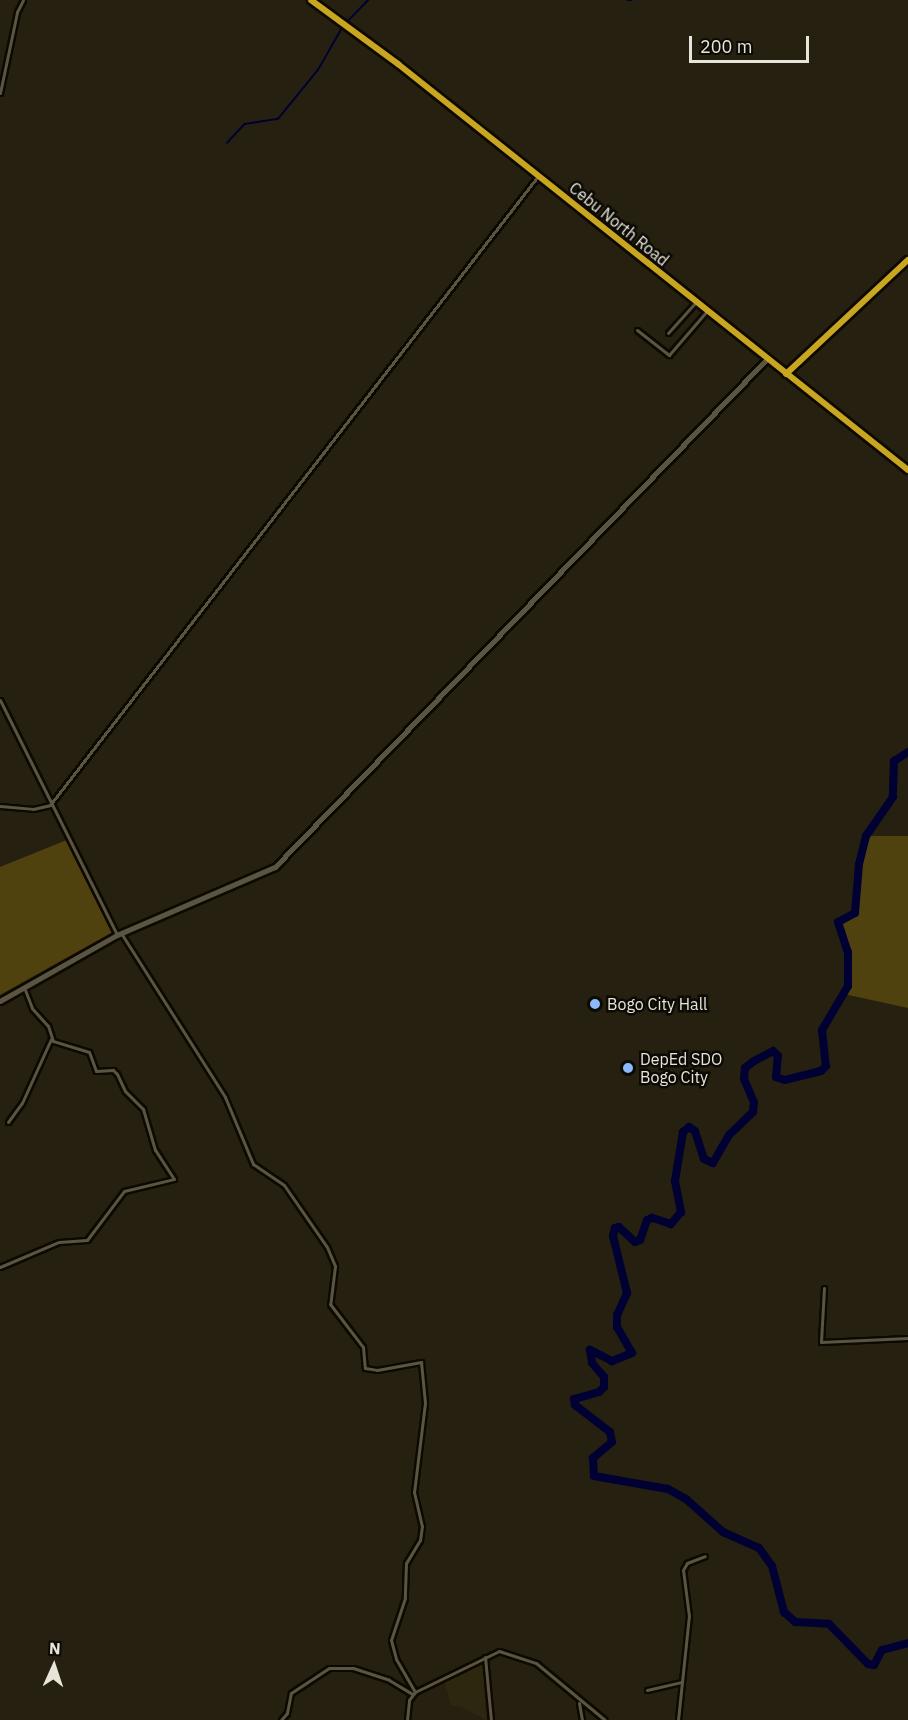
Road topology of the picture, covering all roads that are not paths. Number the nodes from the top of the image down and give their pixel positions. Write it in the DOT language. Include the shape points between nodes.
graph roads {
  1 [pos="23,0"];
  2 [pos="311,0"];
  3 [pos="0,93"];
  4 [pos="538,176"];
  5 [pos="908,260"];
  6 [pos="696,302"];
  7 [pos="707,311"];
  8 [pos="637,330"];
  9 [pos="668,333"];
  10 [pos="767,359"];
  11 [pos="786,374"];
  12 [pos="908,470"];
  13 [pos="0,700"];
  14 [pos="50,804"];
  15 [pos="0,806"];
  16 [pos="119,934"];
  17 [pos="24,987"];
  18 [pos="0,1001"];
  19 [pos="53,1036"];
  20 [pos="8,1122"];
  21 [pos="168,1172"];
  22 [pos="166,1181"];
  23 [pos="0,1267"];
  24 [pos="824,1288"];
  25 [pos="908,1338"];
  26 [pos="705,1556"];
  27 [pos="485,1657"];
  28 [pos="682,1682"];
  29 [pos="648,1690"];
  30 [pos="414,1693"];
  31 [pos="578,1701"];
  32 [pos="281,1720"];
  33 [pos="407,1720"];
  34 [pos="491,1720"];
  35 [pos="582,1720"];
  36 [pos="605,1720"];
  37 [pos="678,1720"];
  1 -- 3 [label="street"];
  2 -- 4 [label="highway, Cebu North Road"];
  4 -- 6 [label="highway, Cebu North Road"];
  4 -- 14 [label="street"];
  5 -- 11 [label="highway"];
  6 -- 7 [label="highway, Cebu North Road"];
  6 -- 9 [label="street"];
  7 -- 8 [label="street" via="669,355"];
  7 -- 10 [label="highway, Cebu North Road"];
  10 -- 11 [label="highway, Cebu North Road"];
  10 -- 16 [label="street" via="288,855 257,878"];
  11 -- 12 [label="highway, Cebu North Road"];
  13 -- 14 [label="street" via="32,759"];
  14 -- 15 [label="street" via="33,809"];
  14 -- 16 [label="street" via="73,840"];
  16 -- 17 [label="street"];
  16 -- 30 [label="street" via="225,1097 253,1164 284,1185 327,1247 335,1266 330,1304 363,1347 365,1368 377,1370 421,1362 425,1403 414,1492 422,1526 420,1540 406,1563 405,1598 392,1640 396,1659"];
  17 -- 18 [label="street"];
  17 -- 19 [label="street" via="32,1008"];
  19 -- 20 [label="street" via="22,1103"];
  19 -- 21 [label="street" via="53,1041 89,1052 96,1071 113,1070 117,1074 125,1091 143,1109 155,1150"];
  21 -- 22 [label="street"];
  21 -- 22 [label="street" via="174,1179"];
  22 -- 23 [label="street" via="124,1191 87,1240 59,1242"];
  24 -- 25 [label="street" via="821,1342"];
  26 -- 28 [label="street" via="687,1563 683,1570 689,1616"];
  27 -- 30 [label="street"];
  27 -- 31 [label="street" via="500,1651 528,1659"];
  27 -- 34 [label="street"];
  28 -- 29 [label="street"];
  28 -- 37 [label="street"];
  30 -- 32 [label="street" via="353,1668 329,1668 291,1693 287,1713"];
  30 -- 33 [label="street"];
  31 -- 35 [label="street"];
  31 -- 36 [label="street"];
}
